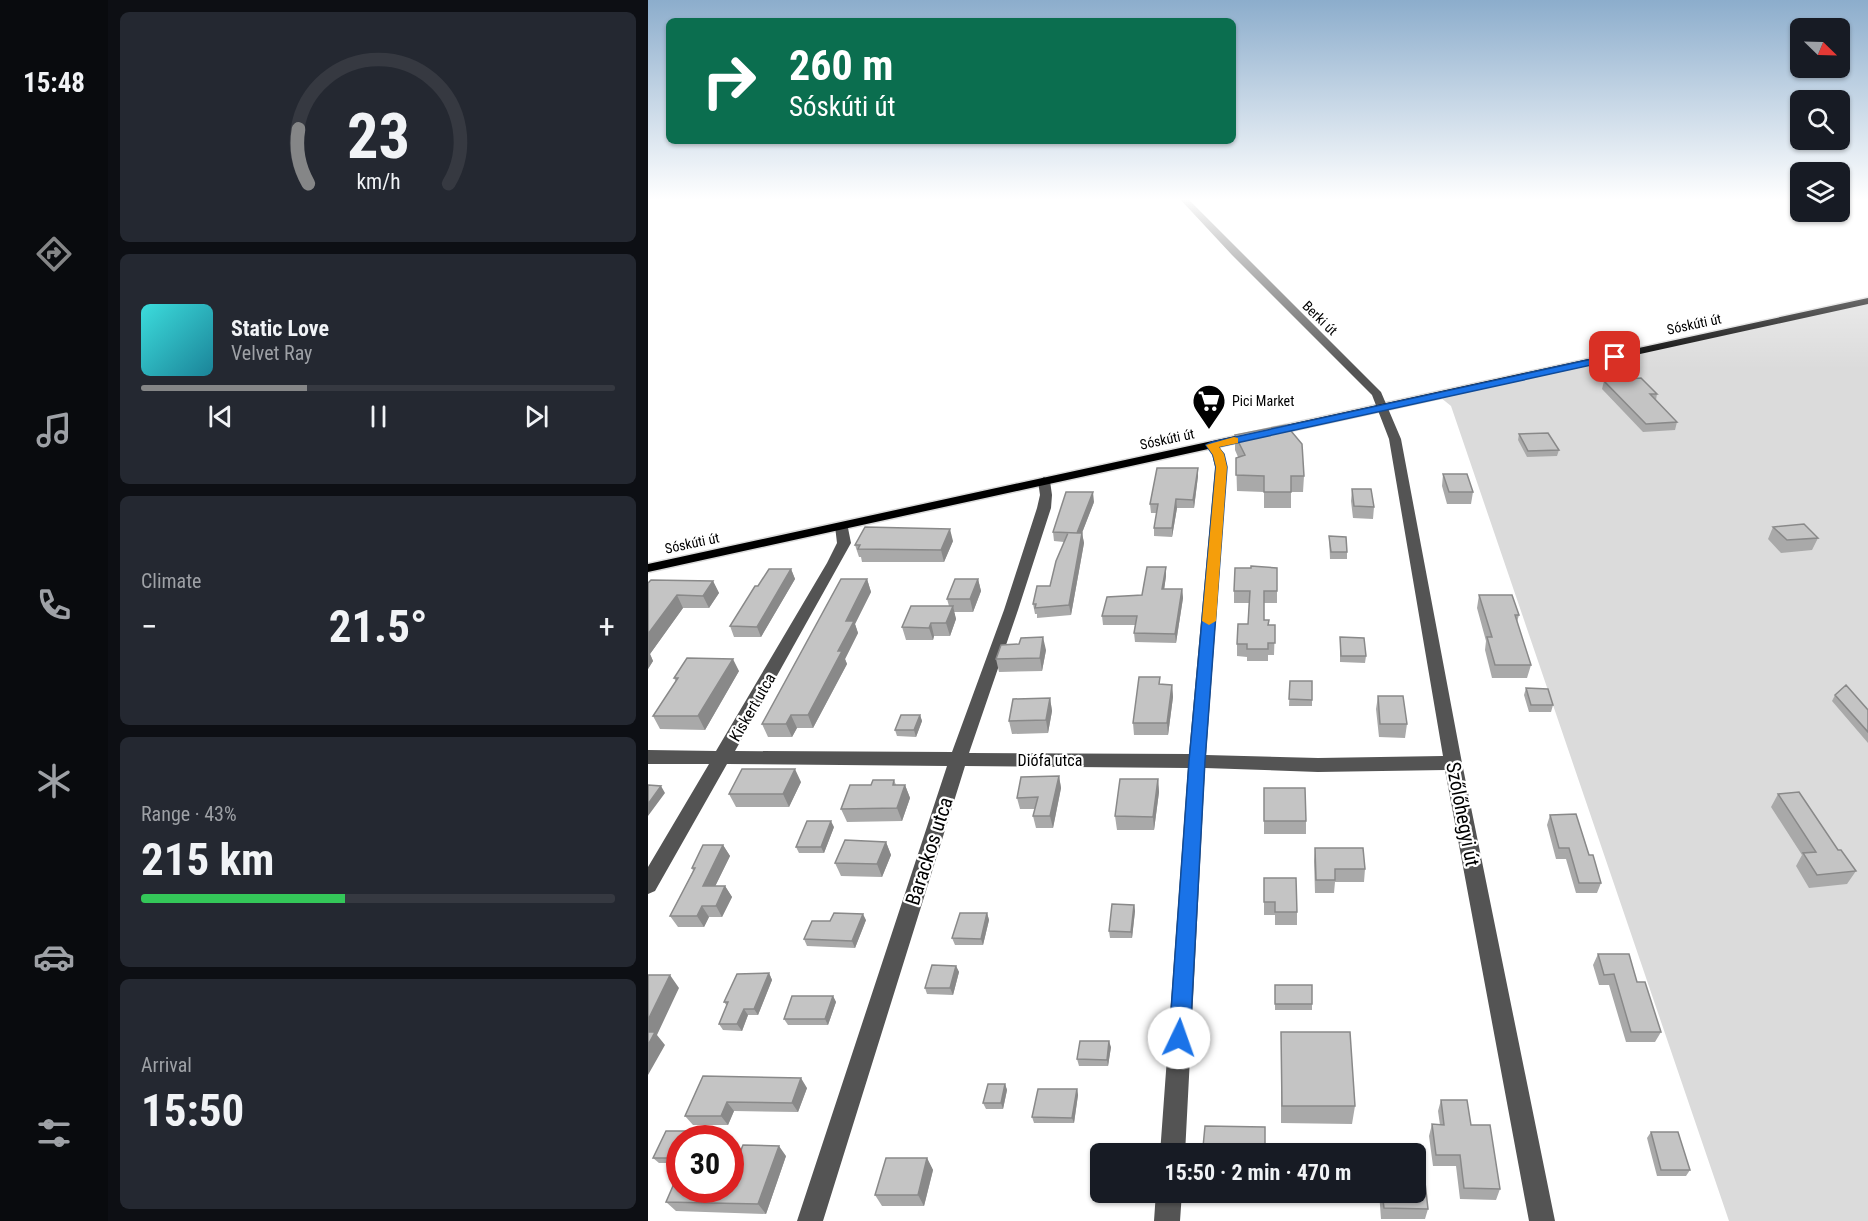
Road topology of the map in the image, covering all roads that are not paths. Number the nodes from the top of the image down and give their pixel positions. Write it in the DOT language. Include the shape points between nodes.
graph roads {
  1 [pos="1237,255"];
  2 [pos="1868,301"];
  3 [pos="1384,407"];
  4 [pos="1212,445"];
  5 [pos="1044,482"];
  6 [pos="842,526"];
  7 [pos="648,568"];
  8 [pos="648,757"];
  9 [pos="723,757"];
  10 [pos="958,759"];
  11 [pos="1197,761"];
  12 [pos="1453,763"];
  13 [pos="648,885"];
  14 [pos="1173,1143"];
  15 [pos="1168,1203"];
  16 [pos="810,1221"];
  17 [pos="1167,1221"];
  18 [pos="1542,1221"];
  1 -- 3 [label="street, Berki út" via="1355,371"];
  2 -- 3 [label="main road, Sóskúti út"];
  3 -- 4 [label="main road, Sóskúti út"];
  3 -- 12 [label="street, Szőlőhegyi út" via="1395,439"];
  4 -- 5 [label="main road, Sóskúti út"];
  4 -- 11 [label="street" via="1221,467"];
  5 -- 6 [label="main road, Sóskúti út"];
  5 -- 10 [label="street, Barackos utca" via="1044,508"];
  6 -- 7 [label="main road, Sóskúti út"];
  6 -- 9 [label="street, Kiskert utca" via="844,543 834,563"];
  8 -- 9 [label="street, Diófa utca"];
  9 -- 10 [label="street, Diófa utca"];
  9 -- 13 [label="street, Kiskert utca"];
  10 -- 11 [label="street, Diófa utca"];
  10 -- 16 [label="street, Barackos utca"];
  11 -- 12 [label="street, Diófa utca" via="1318,765"];
  11 -- 14 [label="street"];
  12 -- 18 [label="street, Szőlőhegyi út"];
  15 -- 17 [label="street"];
}
